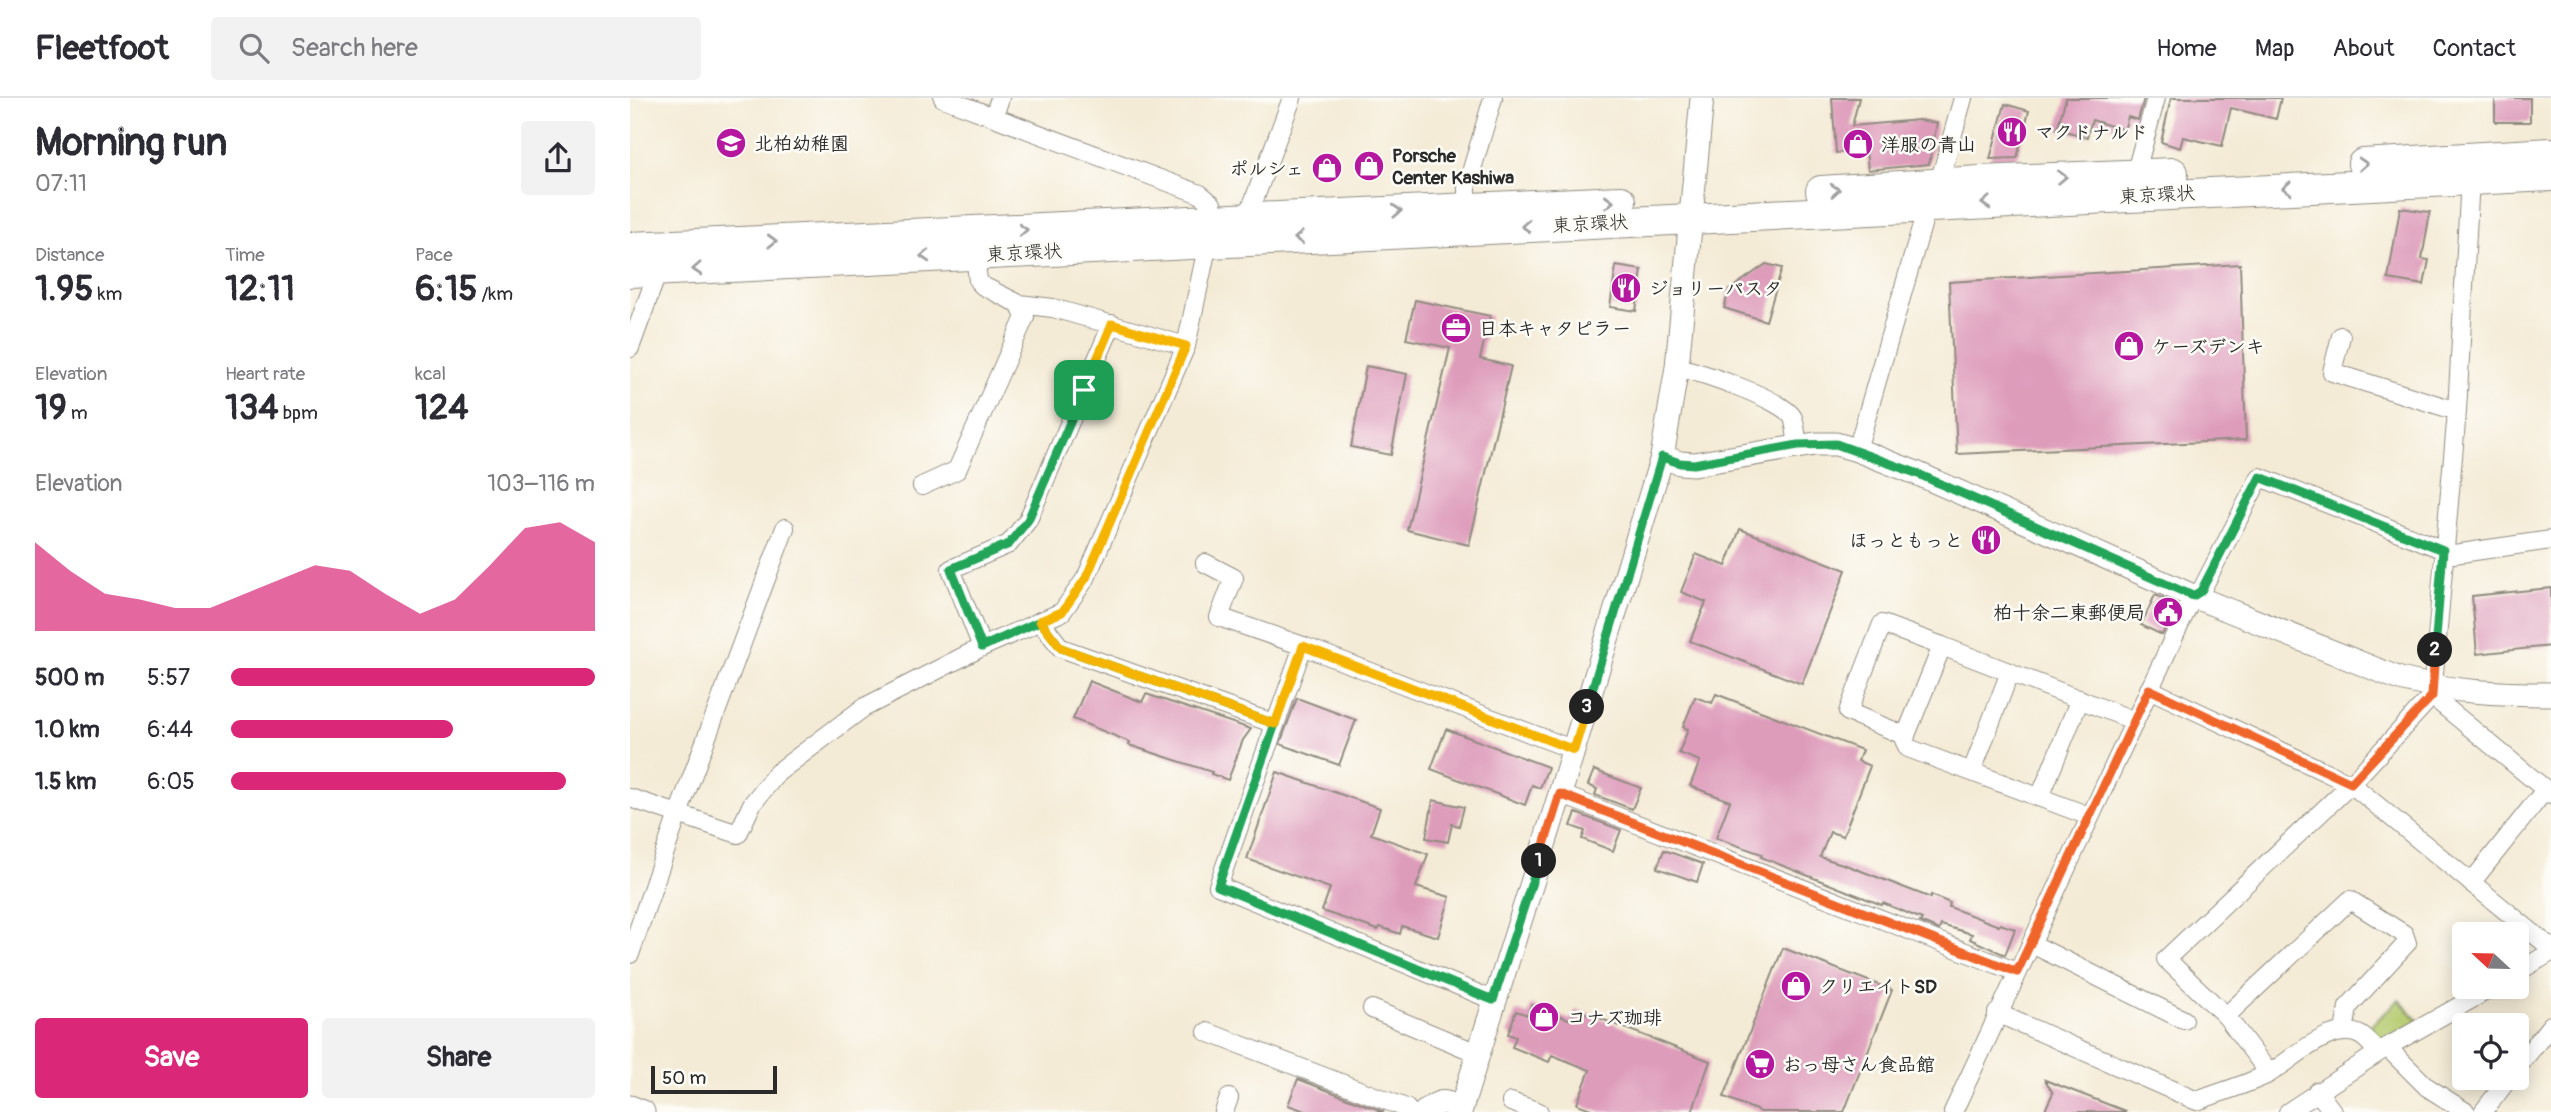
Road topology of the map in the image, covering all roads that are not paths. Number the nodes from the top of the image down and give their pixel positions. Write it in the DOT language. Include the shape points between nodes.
graph roads {
  1 [pos="943,98"];
  2 [pos="1000,98"];
  3 [pos="1292,98"];
  4 [pos="1493,98"];
  5 [pos="1702,98"];
  6 [pos="1963,98"];
  7 [pos="2156,98"];
  8 [pos="993,116"];
  9 [pos="2551,153"];
  10 [pos="2136,175"];
  11 [pos="2551,176"];
  12 [pos="2470,179"];
  13 [pos="1932,195"];
  14 [pos="1693,208"];
  15 [pos="1467,218"];
  16 [pos="1247,219"];
  17 [pos="1210,232"];
  18 [pos="630,247"];
  19 [pos="975,254"];
  20 [pos="644,272"];
  21 [pos="1019,303"];
  22 [pos="1112,324"];
  23 [pos="2341,336"];
  24 [pos="1186,346"];
  25 [pos="630,348"];
  26 [pos="1677,367"];
  27 [pos="2457,411"];
  28 [pos="1798,445"];
  29 [pos="1857,450"];
  30 [pos="1662,457"];
  31 [pos="922,485"];
  32 [pos="785,528"];
  33 [pos="2551,540"];
  34 [pos="2443,550"];
  35 [pos="1205,563"];
  36 [pos="2193,596"];
  37 [pos="1040,621"];
  38 [pos="1303,646"];
  39 [pos="1942,646"];
  40 [pos="982,647"];
  41 [pos="2010,672"];
  42 [pos="2149,689"];
  43 [pos="2432,692"];
  44 [pos="2551,694"];
  45 [pos="2080,699"];
  46 [pos="2135,721"];
  47 [pos="1275,724"];
  48 [pos="1906,736"];
  49 [pos="1574,750"];
  50 [pos="1972,771"];
  51 [pos="2351,783"];
  52 [pos="2548,792"];
  53 [pos="1560,794"];
  54 [pos="2039,797"];
  55 [pos="630,798"];
  56 [pos="678,814"];
  57 [pos="2089,816"];
  58 [pos="2471,883"];
  59 [pos="2032,944"];
  60 [pos="2551,950"];
  61 [pos="630,954"];
  62 [pos="2529,964"];
  63 [pos="2017,972"];
  64 [pos="2472,999"];
  65 [pos="1493,1000"];
  66 [pos="1372,1009"];
  67 [pos="1997,1013"];
  68 [pos="2226,1016"];
  69 [pos="2184,1020"];
  70 [pos="2551,1025"];
  71 [pos="1207,1032"];
  72 [pos="2344,1032"];
  73 [pos="2383,1049"];
  74 [pos="1477,1053"];
  75 [pos="2529,1053"];
  76 [pos="2269,1073"];
  77 [pos="2500,1090"];
  78 [pos="2317,1091"];
  79 [pos="1511,1102"];
  80 [pos="630,1107"];
  81 [pos="1461,1110"];
  82 [pos="643,1112"];
  83 [pos="1410,1112"];
  84 [pos="1425,1112"];
  85 [pos="1539,1112"];
  86 [pos="1953,1112"];
  87 [pos="2288,1112"];
  88 [pos="2333,1112"];
  89 [pos="2466,1112"];
  90 [pos="2483,1112"];
  1 -- 8 [label="street"];
  2 -- 8 [label="street"];
  3 -- 16 [label="street"];
  4 -- 15 [label="street" via="1467,186"];
  5 -- 14 [label="street"];
  6 -- 13 [label="street"];
  7 -- 10 [label="street"];
  8 -- 17 [label="street" via="1200,194 1212,204"];
  10 -- 9 [label="highway, 東京環状, one-way"];
  13 -- 10 [label="highway, 東京環状, one-way"];
  11 -- 12 [label="highway, 東京環状"];
  12 -- 13 [label="highway, 東京環状, one-way"];
  12 -- 27 [label="street"];
  13 -- 14 [label="highway, 東京環状"];
  13 -- 29 [label="street"];
  14 -- 15 [label="highway, 東京環状"];
  14 -- 26 [label="street"];
  16 -- 15 [label="highway, 東京環状, one-way"];
  15 -- 17 [label="highway, 東京環状, one-way"];
  16 -- 17 [label="highway, 東京環状"];
  18 -- 17 [label="highway, 東京環状, one-way"];
  17 -- 19 [label="highway, 東京環状"];
  17 -- 24 [label="street"];
  19 -- 20 [label="highway, 東京環状, one-way"];
  19 -- 21 [label="street" via="978,281"];
  20 -- 25 [label="street"];
  21 -- 22 [label="street"];
  21 -- 31 [label="street" via="1025,317 957,470"];
  22 -- 24 [label="street"];
  22 -- 40 [label="street" via="1028,520 1009,544 951,569"];
  23 -- 27 [label="street" via="2332,372"];
  24 -- 37 [label="street" via="1086,578 1062,612"];
  26 -- 28 [label="street" via="1713,376 1783,407 1792,417"];
  26 -- 30 [label="street"];
  27 -- 34 [label="street"];
  28 -- 29 [label="street" via="1836,444"];
  28 -- 30 [label="street" via="1694,464"];
  29 -- 36 [label="street"];
  30 -- 49 [label="street"];
  32 -- 56 [label="street"];
  33 -- 34 [label="street" via="2454,554"];
  34 -- 36 [label="street" via="2260,477 2201,591"];
  34 -- 43 [label="street"];
  35 -- 38 [label="street" via="1234,578 1219,617"];
  36 -- 42 [label="street"];
  36 -- 43 [label="street"];
  37 -- 40 [label="street"];
  37 -- 47 [label="street" via="1061,648"];
  38 -- 47 [label="street"];
  38 -- 49 [label="street"];
  39 -- 41 [label="street"];
  39 -- 48 [label="street"];
  39 -- 48 [label="street" via="1882,624 1849,712"];
  40 -- 56 [label="street" via="863,708 777,773 752,804 737,834"];
  41 -- 45 [label="street"];
  41 -- 50 [label="street"];
  42 -- 46 [label="street"];
  42 -- 51 [label="street"];
  43 -- 44 [label="street"];
  43 -- 51 [label="street"];
  43 -- 52 [label="street"];
  45 -- 46 [label="street"];
  45 -- 54 [label="street"];
  46 -- 57 [label="street"];
  47 -- 65 [label="street" via="1218,886"];
  48 -- 50 [label="street" via="1908,748"];
  49 -- 53 [label="street"];
  50 -- 54 [label="street"];
  51 -- 58 [label="street"];
  51 -- 68 [label="street" via="2166,959"];
  52 -- 58 [label="street"];
  53 -- 63 [label="street"];
  53 -- 65 [label="street"];
  54 -- 57 [label="street"];
  55 -- 56 [label="street"];
  56 -- 61 [label="street"];
  57 -- 59 [label="street"];
  58 -- 60 [label="street"];
  59 -- 63 [label="street"];
  59 -- 69 [label="street"];
  60 -- 62 [label="street"];
  63 -- 67 [label="street"];
  64 -- 73 [label="street"];
  65 -- 74 [label="street"];
  66 -- 74 [label="street"];
  67 -- 76 [label="street" via="2197,1101"];
  67 -- 86 [label="street"];
  68 -- 72 [label="street" via="2350,900 2404,934 2407,943 2348,1007"];
  68 -- 76 [label="street"];
  70 -- 75 [label="street"];
  71 -- 83 [label="street"];
  72 -- 73 [label="street" via="2361,1035"];
  72 -- 76 [label="street" via="2297,1053"];
  73 -- 78 [label="street"];
  73 -- 89 [label="street" via="2427,1087"];
  74 -- 81 [label="street"];
  77 -- 90 [label="street"];
  78 -- 87 [label="street"];
  78 -- 88 [label="street"];
  79 -- 85 [label="street"];
  80 -- 82 [label="street"];
  81 -- 84 [label="street" via="1443,1101"];
}
